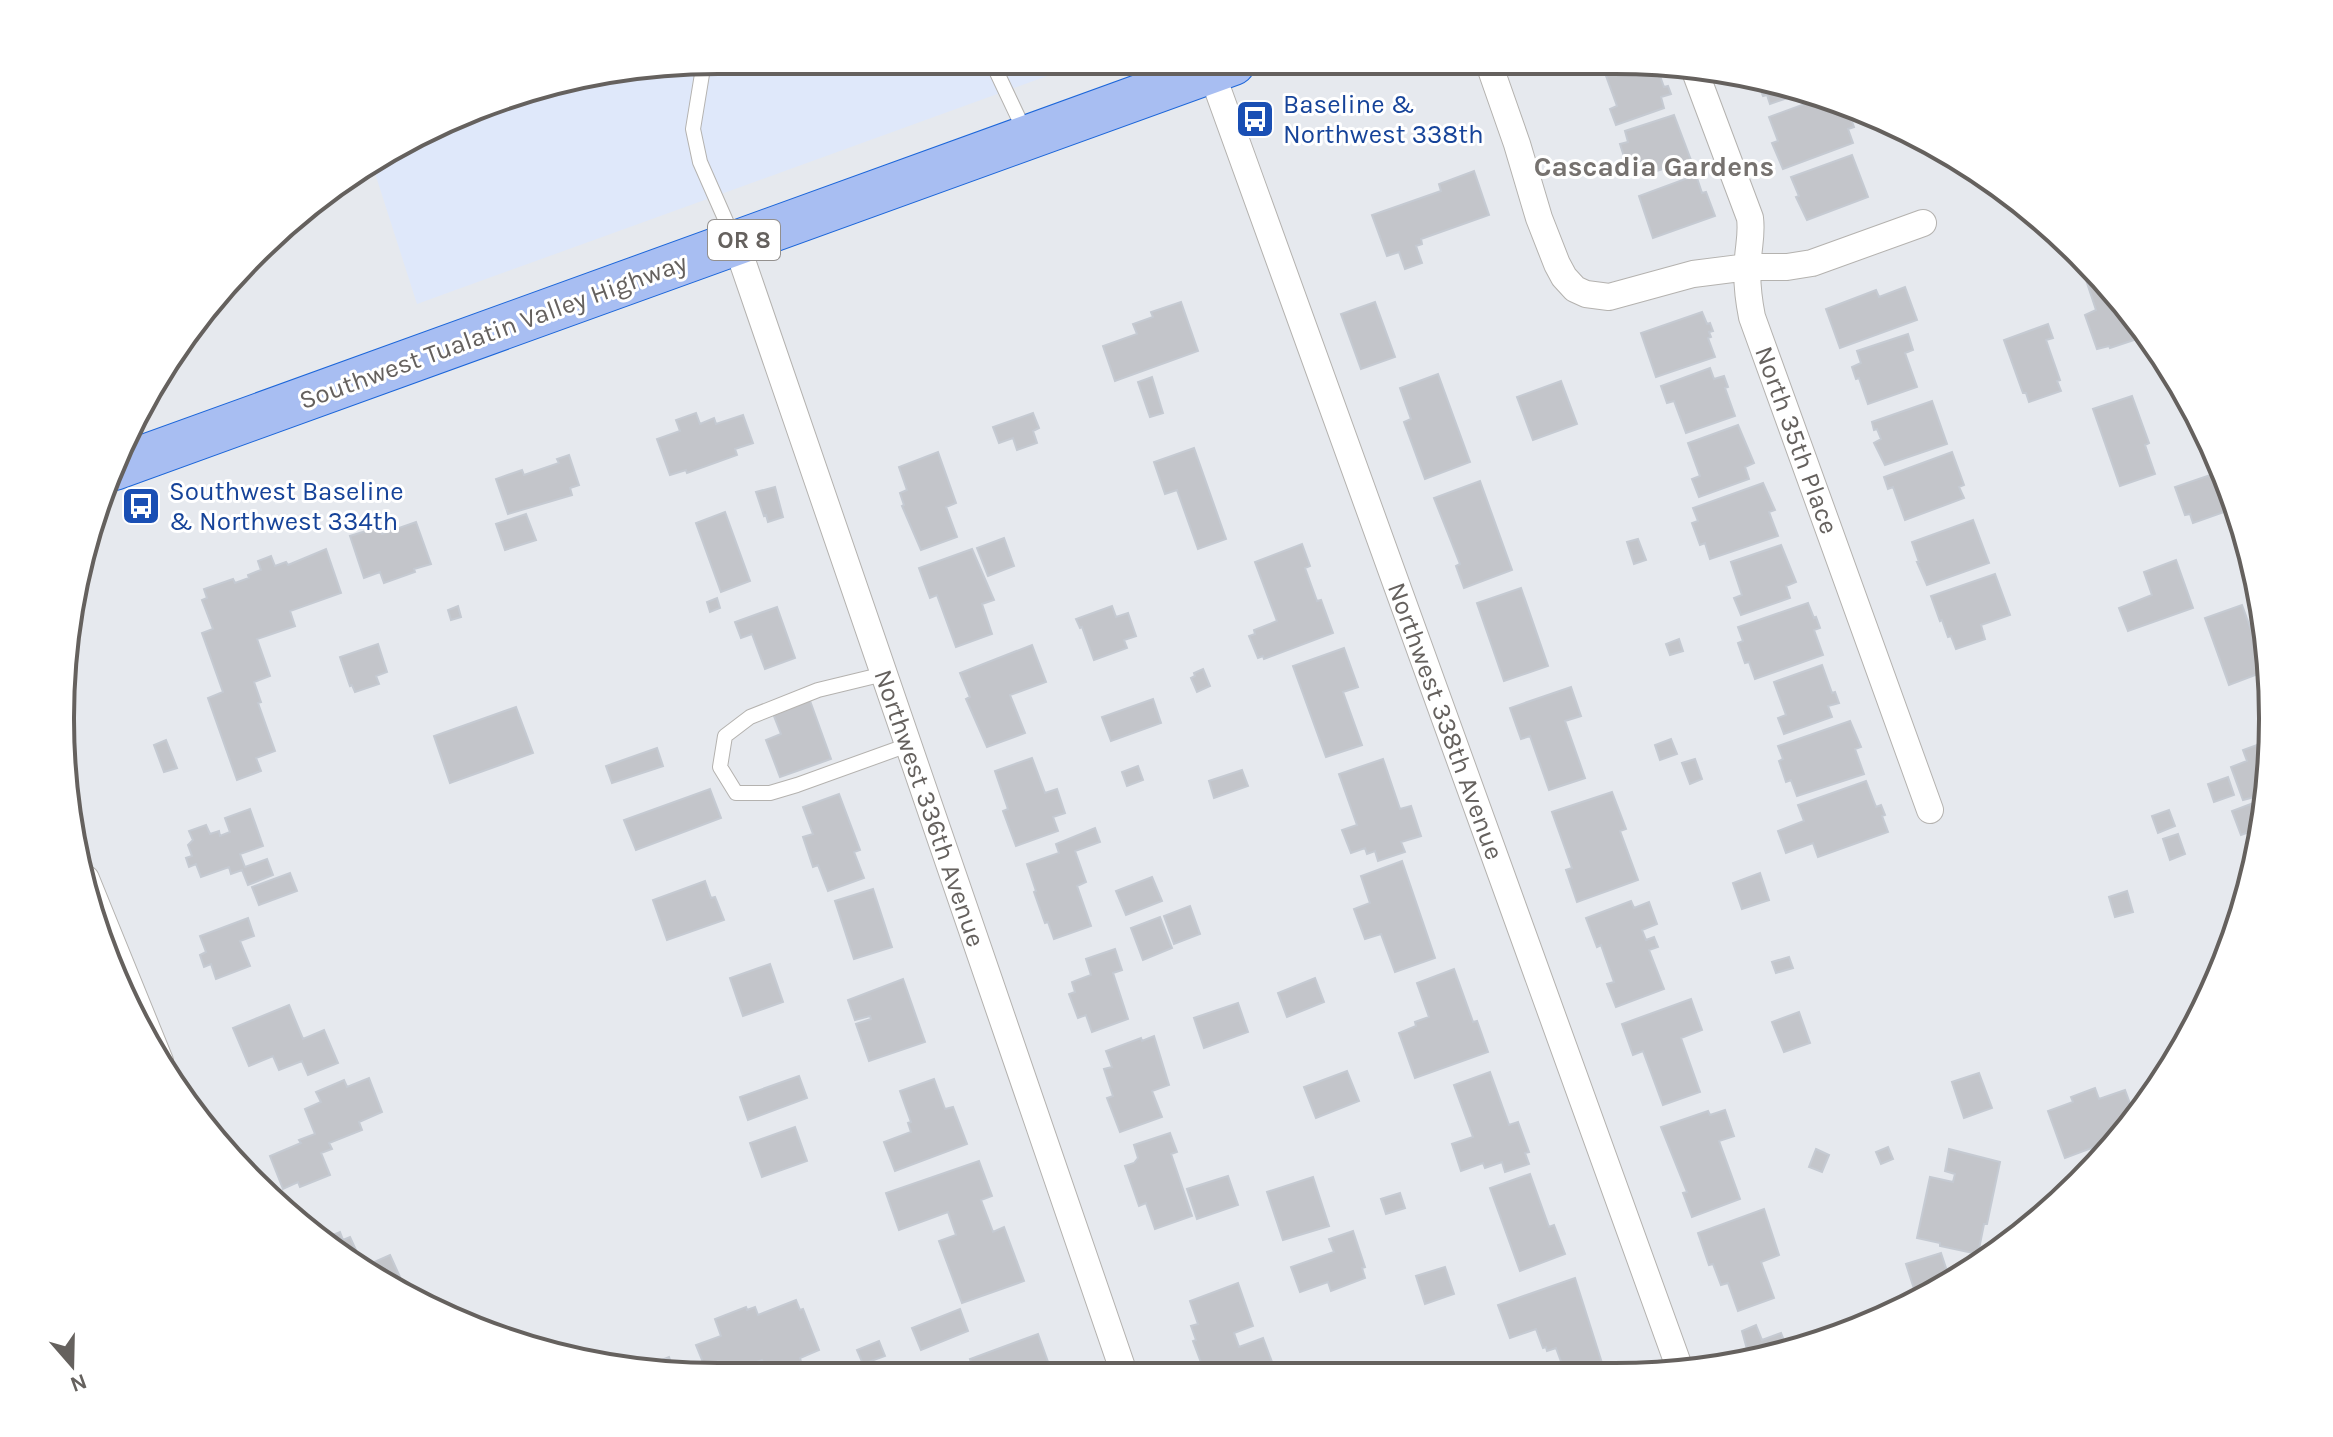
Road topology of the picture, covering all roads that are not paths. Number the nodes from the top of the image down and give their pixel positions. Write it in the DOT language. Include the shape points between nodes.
graph roads {
  1 [pos="702,74"];
  2 [pos="998,74"];
  3 [pos="1172,74"];
  4 [pos="1224,74"];
  5 [pos="1492,74"];
  6 [pos="1151,77"];
  7 [pos="1698,80"];
  8 [pos="1028,138"];
  9 [pos="1923,223"];
  10 [pos="736,243"];
  11 [pos="1748,267"];
  12 [pos="127,463"];
  13 [pos="884,674"];
  14 [pos="908,745"];
  15 [pos="1930,810"];
  16 [pos="1677,1360"];
  17 [pos="1121,1363"];
  1 -- 10 [label="lane" via="693,129 700,162"];
  2 -- 8 [label="lane"];
  3 -- 6 [label="highway, Southwest Tualatin Valley Highway / OR 8"];
  4 -- 16 [label="street, Northwest 338th Avenue"];
  5 -- 11 [label="street" via="1543,230 1575,289 1609,297 1673,278"];
  6 -- 8 [label="highway, Southwest Tualatin Valley Highway / OR 8"];
  7 -- 11 [label="street, North 35th Place" via="1750,218"];
  8 -- 10 [label="highway, Southwest Tualatin Valley Highway / OR 8"];
  9 -- 11 [label="street" via="1812,263"];
  10 -- 12 [label="highway, Southwest Tualatin Valley Highway / OR 8"];
  10 -- 13 [label="street, Northwest 336th Avenue"];
  11 -- 15 [label="street, North 35th Place" via="1752,317"];
  13 -- 14 [label="street, Northwest 336th Avenue"];
  13 -- 14 [label="lane" via="818,690 750,717 725,736 720,767 736,793 770,793"];
  14 -- 17 [label="street, Northwest 336th Avenue"];
}
